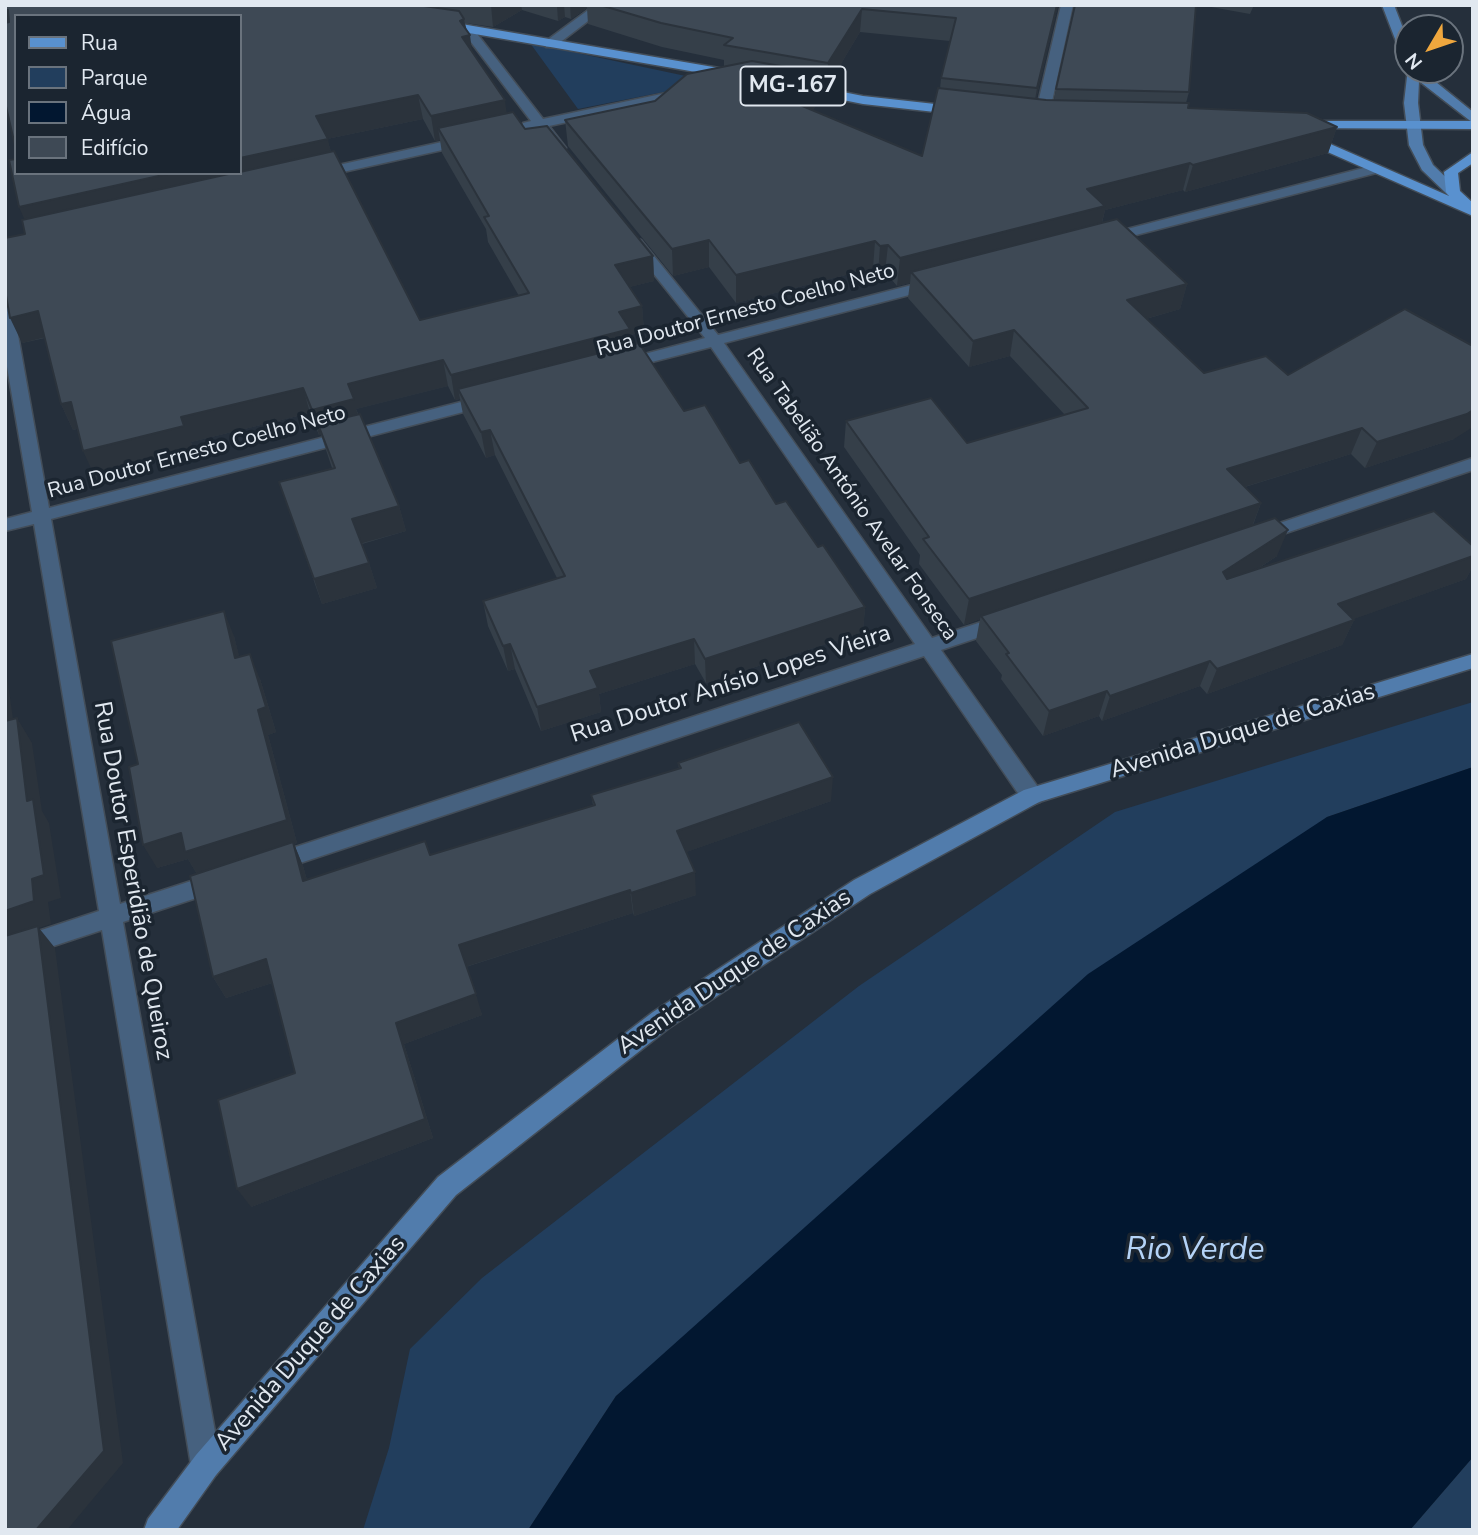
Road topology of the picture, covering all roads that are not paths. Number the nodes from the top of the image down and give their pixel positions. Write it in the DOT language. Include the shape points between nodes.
graph roads {
  1 [pos="603,5"];
  2 [pos="1067,5"];
  3 [pos="428,23"];
  4 [pos="467,29"];
  5 [pos="550,44"];
  6 [pos="742,79"];
  7 [pos="782,84"];
  8 [pos="1412,84"];
  9 [pos="1430,84"];
  10 [pos="972,112"];
  11 [pos="1041,120"];
  12 [pos="1473,120"];
  13 [pos="539,124"];
  14 [pos="1473,125"];
  15 [pos="1413,126"];
  16 [pos="513,130"];
  17 [pos="486,136"];
  18 [pos="566,156"];
  19 [pos="1473,156"];
  20 [pos="1375,169"];
  21 [pos="299,178"];
  22 [pos="1453,192"];
  23 [pos="1473,212"];
  24 [pos="627,232"];
  25 [pos="1092,243"];
  26 [pos="957,278"];
  27 [pos="5,307"];
  28 [pos="715,341"];
  29 [pos="607,369"];
  30 [pos="500,397"];
  31 [pos="1473,464"];
  32 [pos="41,516"];
  33 [pos="5,525"];
  34 [pos="1240,542"];
  35 [pos="1019,617"];
  36 [pos="929,647"];
  37 [pos="1473,662"];
  38 [pos="1032,796"];
  39 [pos="111,917"];
  40 [pos="5,952"];
  41 [pos="206,1465"];
  42 [pos="159,1530"];
  1 -- 5 [label="street"];
  2 -- 11 [label="street"];
  3 -- 4 [label="main road, MG-167"];
  4 -- 5 [label="main road, MG-167"];
  4 -- 13 [label="street"];
  5 -- 6 [label="main road, MG-167"];
  6 -- 13 [label="street"];
  7 -- 10 [label="main road, MG-167" via="863,100"];
  8 -- 15 [label="main road"];
  9 -- 12 [label="main road"];
  13 -- 16 [label="street"];
  13 -- 18 [label="street"];
  14 -- 15 [label="main road"];
  15 -- 20 [label="main road" via="1292,128"];
  15 -- 22 [label="main road" via="1419,154"];
  17 -- 21 [label="street"];
  19 -- 22 [label="main road" via="1451,172"];
  20 -- 23 [label="main road"];
  20 -- 25 [label="street"];
  22 -- 23 [label="main road"];
  24 -- 28 [label="street, Rua Tabelião António Avelar Fonseca"];
  26 -- 28 [label="street, Rua Doutor Ernesto Coelho Neto"];
  27 -- 32 [label="street, Rua Doutor Esperidião de Queiroz"];
  28 -- 29 [label="street, Rua Doutor Ernesto Coelho Neto"];
  28 -- 36 [label="street, Rua Tabelião António Avelar Fonseca"];
  30 -- 32 [label="street, Rua Doutor Ernesto Coelho Neto"];
  31 -- 34 [label="street"];
  32 -- 33 [label="street, Rua Doutor Ernesto Coelho Neto"];
  32 -- 39 [label="street, Rua Doutor Esperidião de Queiroz"];
  35 -- 36 [label="street, Rua Doutor Anísio Lopes Vieira"];
  36 -- 38 [label="street, Rua Tabelião António Avelar Fonseca"];
  36 -- 39 [label="street, Rua Doutor Anísio Lopes Vieira"];
  37 -- 38 [label="main road, Avenida Duque de Caxias"];
  38 -- 41 [label="main road, Avenida Duque de Caxias" via="862,887 661,1020 447,1186"];
  39 -- 40 [label="street, Rua Doutor Anísio Lopes Vieira"];
  39 -- 41 [label="street, Rua Doutor Esperidião de Queiroz"];
  41 -- 42 [label="main road, Avenida Duque de Caxias"];
}
